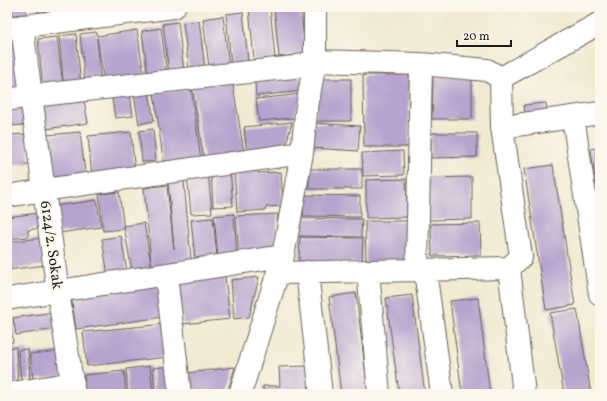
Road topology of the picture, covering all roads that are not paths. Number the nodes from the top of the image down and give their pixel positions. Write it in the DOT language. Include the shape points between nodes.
graph roads {
  1 [pos="174,7"];
  2 [pos="315,7"];
  3 [pos="600,23"];
  4 [pos="14,27"];
  5 [pos="315,61"];
  6 [pos="421,64"];
  7 [pos="501,78"];
  8 [pos="32,96"];
  9 [pos="7,100"];
  10 [pos="600,113"];
  11 [pos="573,117"];
  12 [pos="502,128"];
  13 [pos="302,153"];
  14 [pos="44,190"];
  15 [pos="7,196"];
  16 [pos="593,199"];
  17 [pos="280,265"];
  18 [pos="509,268"];
  19 [pos="421,270"];
  20 [pos="368,271"];
  21 [pos="307,272"];
  22 [pos="166,275"];
  23 [pos="58,292"];
  24 [pos="600,294"];
  25 [pos="7,299"];
  26 [pos="73,388"];
  27 [pos="7,394"];
  28 [pos="180,394"];
  29 [pos="240,394"];
  30 [pos="321,394"];
  31 [pos="379,394"];
  32 [pos="442,394"];
  33 [pos="524,394"];
  1 -- 4 [label="street"];
  2 -- 5 [label="street"];
  3 -- 7 [label="street"];
  4 -- 8 [label="street, 6124/2. Sokak"];
  5 -- 6 [label="street"];
  5 -- 8 [label="street" via="294,67"];
  5 -- 13 [label="street"];
  6 -- 7 [label="street" via="487,70"];
  6 -- 19 [label="street"];
  7 -- 12 [label="street"];
  8 -- 9 [label="street"];
  8 -- 14 [label="street, 6124/2. Sokak"];
  10 -- 11 [label="street"];
  11 -- 12 [label="street"];
  11 -- 16 [label="street"];
  12 -- 18 [label="street" via="521,257"];
  13 -- 14 [label="street"];
  13 -- 17 [label="street"];
  14 -- 15 [label="street"];
  14 -- 23 [label="street, 6124/2. Sokak"];
  16 -- 24 [label="street"];
  17 -- 21 [label="street"];
  17 -- 22 [label="street"];
  17 -- 29 [label="street"];
  18 -- 19 [label="street"];
  18 -- 33 [label="street"];
  19 -- 20 [label="street"];
  19 -- 32 [label="street"];
  20 -- 21 [label="street"];
  20 -- 31 [label="street"];
  21 -- 30 [label="street"];
  22 -- 23 [label="street"];
  22 -- 28 [label="street"];
  23 -- 25 [label="street"];
  23 -- 26 [label="street, 6124/2. Sokak"];
  26 -- 27 [label="street"];
}
